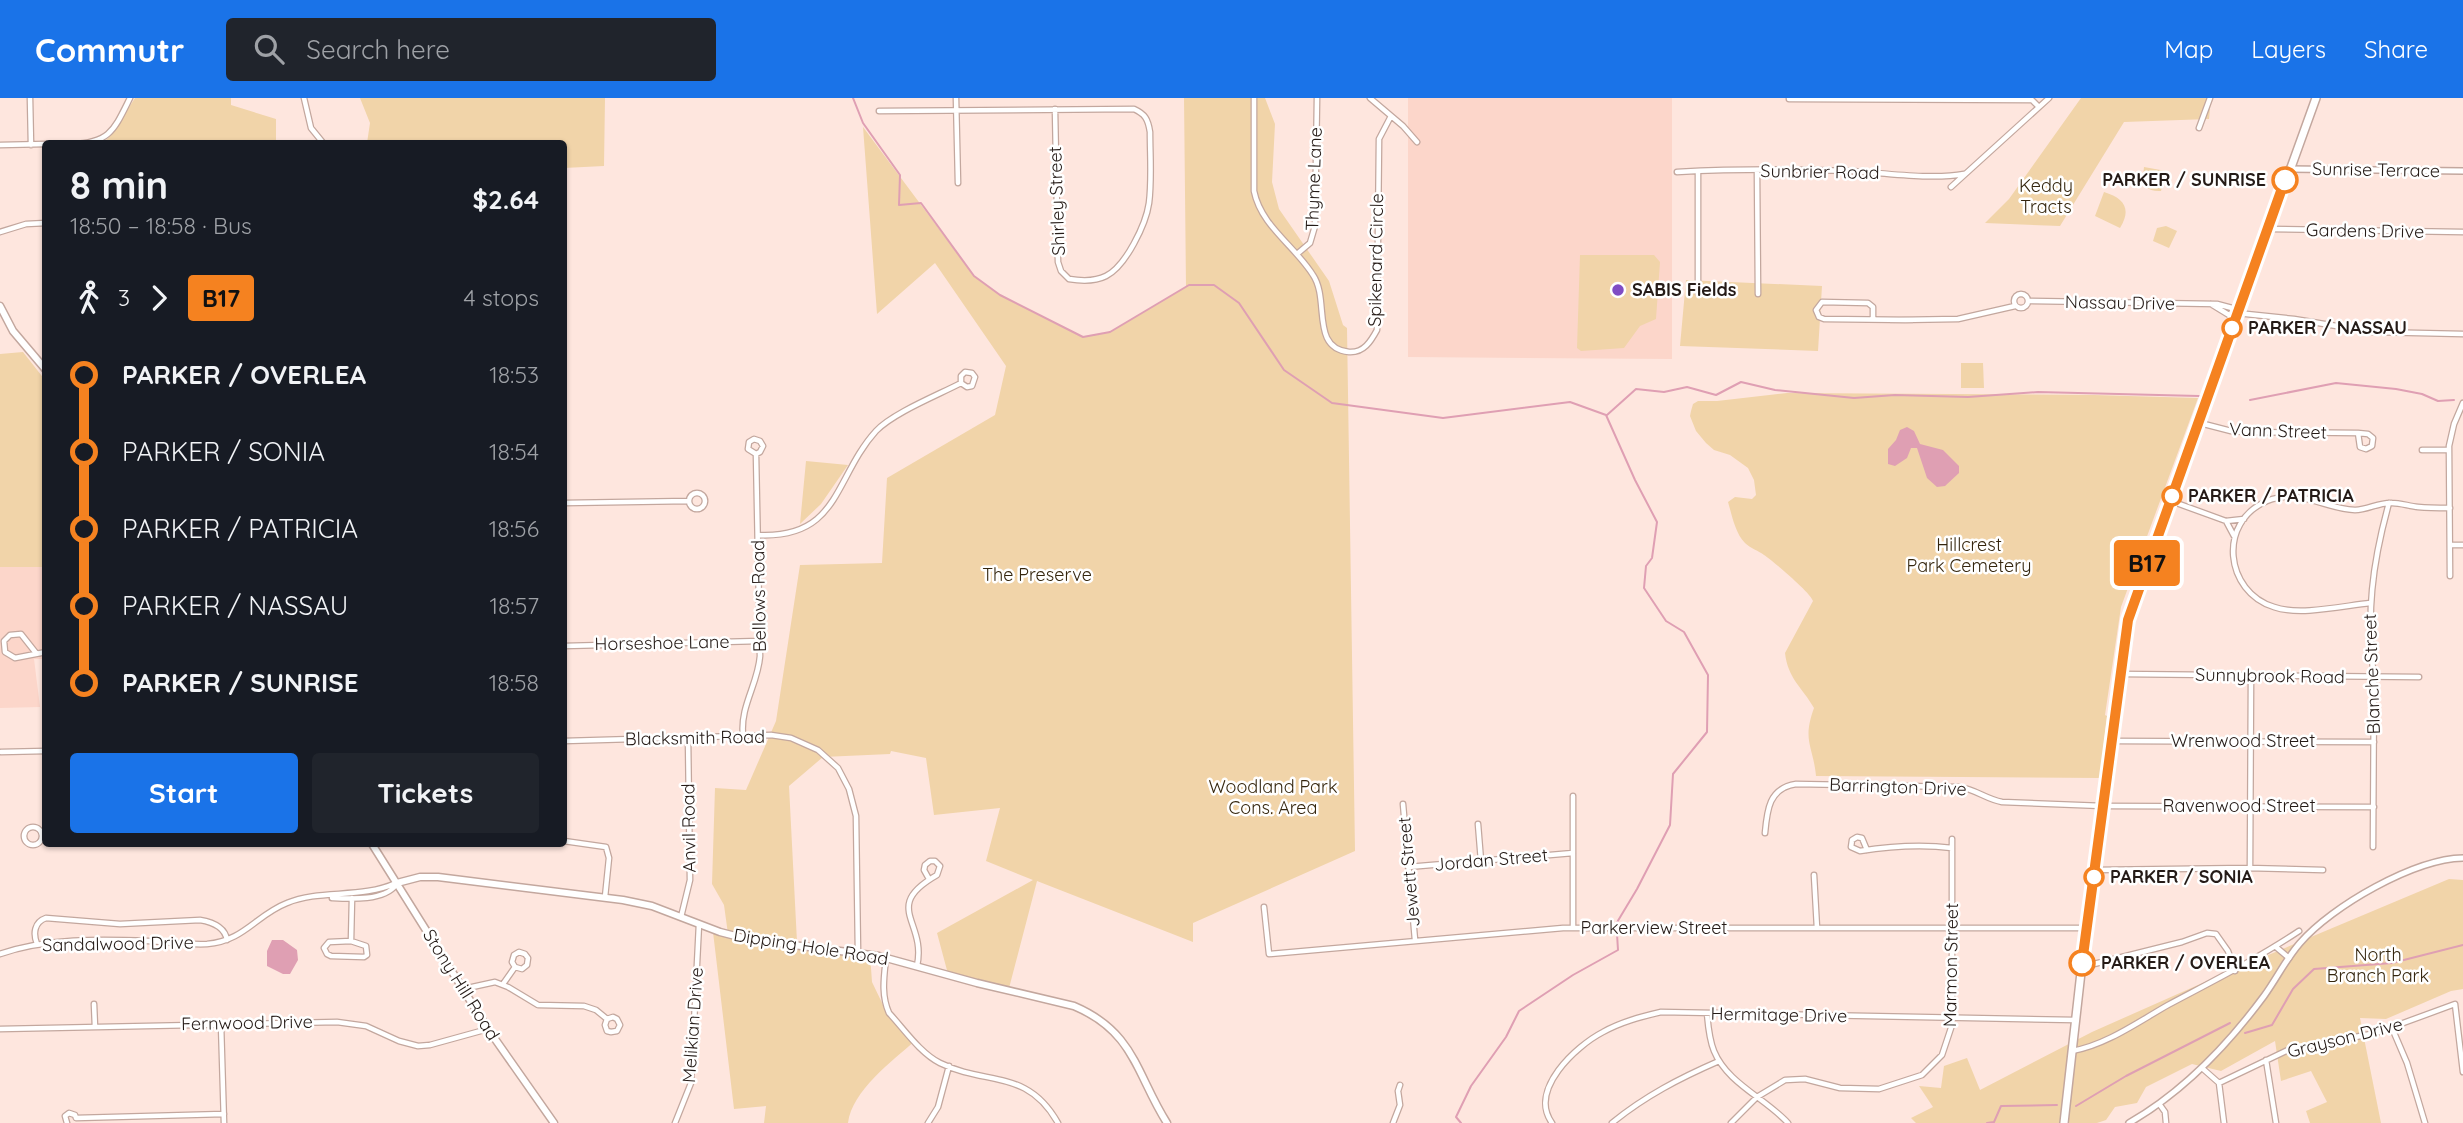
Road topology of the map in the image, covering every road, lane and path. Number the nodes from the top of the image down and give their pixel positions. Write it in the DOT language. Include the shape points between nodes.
graph roads {
  1 [pos="30,98"];
  2 [pos="130,98"];
  3 [pos="304,98"];
  4 [pos="956,98"];
  5 [pos="1254,98"];
  6 [pos="1317,98"];
  7 [pos="1370,98"];
  8 [pos="2049,98"];
  9 [pos="2210,98"];
  10 [pos="2316,98"];
  11 [pos="1789,99"];
  12 [pos="2039,107"];
  13 [pos="956,109"];
  14 [pos="1055,109"];
  15 [pos="879,111"];
  16 [pos="1391,116"];
  17 [pos="2199,128"];
  18 [pos="99,140"];
  19 [pos="321,140"];
  20 [pos="1417,142"];
  21 [pos="42,144"];
  22 [pos="0,145"];
  23 [pos="31,145"];
  24 [pos="2289,169"];
  25 [pos="1757,170"];
  26 [pos="2463,170"];
  27 [pos="1698,171"];
  28 [pos="1677,172"];
  29 [pos="1964,174"];
  30 [pos="958,183"];
  31 [pos="1951,187"];
  32 [pos="42,223"];
  33 [pos="2267,229"];
  34 [pos="0,232"];
  35 [pos="2463,232"];
  36 [pos="1297,254"];
  37 [pos="1698,293"];
  38 [pos="1758,294"];
  39 [pos="2028,301"];
  40 [pos="0,306"];
  41 [pos="2015,306"];
  42 [pos="2237,313"];
  43 [pos="1873,319"];
  44 [pos="2463,334"];
  45 [pos="42,365"];
  46 [pos="961,383"];
  47 [pos="2463,403"];
  48 [pos="2199,423"];
  49 [pos="2454,424"];
  50 [pos="2463,424"];
  51 [pos="2358,433"];
  52 [pos="2423,450"];
  53 [pos="2449,450"];
  54 [pos="755,454"];
  55 [pos="2170,500"];
  56 [pos="689,501"];
  57 [pos="567,503"];
  58 [pos="2389,503"];
  59 [pos="2450,508"];
  60 [pos="2244,519"];
  61 [pos="2226,521"];
  62 [pos="758,535"];
  63 [pos="2235,537"];
  64 [pos="2450,545"];
  65 [pos="2463,545"];
  66 [pos="2450,576"];
  67 [pos="2370,603"];
  68 [pos="760,641"];
  69 [pos="567,646"];
  70 [pos="42,652"];
  71 [pos="36,653"];
  72 [pos="2120,674"];
  73 [pos="2251,676"];
  74 [pos="2420,677"];
  75 [pos="2374,678"];
  76 [pos="743,735"];
  77 [pos="688,737"];
  78 [pos="567,741"];
  79 [pos="2112,741"];
  80 [pos="2250,741"];
  81 [pos="2374,743"];
  82 [pos="42,751"];
  83 [pos="0,752"];
  84 [pos="1573,796"];
  85 [pos="1403,804"];
  86 [pos="2104,806"];
  87 [pos="2250,806"];
  88 [pos="2374,807"];
  89 [pos="1478,824"];
  90 [pos="1765,833"];
  91 [pos="1952,839"];
  92 [pos="567,841"];
  93 [pos="374,847"];
  94 [pos="2373,847"];
  95 [pos="1952,848"];
  96 [pos="1867,850"];
  97 [pos="1573,853"];
  98 [pos="2463,858"];
  99 [pos="1481,861"];
  100 [pos="1408,867"];
  101 [pos="2249,868"];
  102 [pos="2095,870"];
  103 [pos="2323,870"];
  104 [pos="1814,875"];
  105 [pos="929,879"];
  106 [pos="397,883"];
  107 [pos="324,897"];
  108 [pos="605,897"];
  109 [pos="352,898"];
  110 [pos="1264,907"];
  111 [pos="681,917"];
  112 [pos="699,924"];
  113 [pos="1573,928"];
  114 [pos="1817,928"];
  115 [pos="1951,928"];
  116 [pos="2087,928"];
  117 [pos="2300,931"];
  118 [pos="227,940"];
  119 [pos="1415,940"];
  120 [pos="351,941"];
  121 [pos="37,944"];
  122 [pos="2276,947"];
  123 [pos="858,953"];
  124 [pos="0,954"];
  125 [pos="886,958"];
  126 [pos="2289,958"];
  127 [pos="917,966"];
  128 [pos="515,967"];
  129 [pos="2082,967"];
  130 [pos="2235,971"];
  131 [pos="503,985"];
  132 [pos="463,989"];
  133 [pos="94,1004"];
  134 [pos="1707,1013"];
  135 [pos="607,1019"];
  136 [pos="1952,1019"];
  137 [pos="2075,1020"];
  138 [pos="221,1024"];
  139 [pos="95,1027"];
  140 [pos="2392,1028"];
  141 [pos="0,1029"];
  142 [pos="488,1030"];
  143 [pos="2072,1051"];
  144 [pos="2266,1060"];
  145 [pos="1719,1061"];
  146 [pos="950,1066"];
  147 [pos="2202,1068"];
  148 [pos="2463,1072"];
  149 [pos="2219,1083"];
  150 [pos="1400,1085"];
  151 [pos="1757,1097"];
  152 [pos="2160,1105"];
  153 [pos="224,1115"];
  154 [pos="75,1121"];
  155 [pos="67,1123"];
  156 [pos="224,1123"];
  157 [pos="554,1123"];
  158 [pos="675,1123"];
  159 [pos="928,1123"];
  160 [pos="1058,1123"];
  161 [pos="1167,1123"];
  162 [pos="1392,1123"];
  163 [pos="1552,1123"];
  164 [pos="1612,1123"];
  165 [pos="1731,1123"];
  166 [pos="1788,1123"];
  167 [pos="2064,1123"];
  168 [pos="2129,1123"];
  169 [pos="2166,1123"];
  170 [pos="2224,1123"];
  171 [pos="2276,1123"];
  172 [pos="2425,1123"];
  1 -- 23 [label="street"];
  2 -- 18 [label="street" via="117,124"];
  3 -- 19 [label="street" via="312,128"];
  4 -- 13 [label="street"];
  5 -- 36 [label="street, Spikenard Circle" via="1256,203"];
  6 -- 36 [label="street, Thyme Lane" via="1315,226 1310,243"];
  7 -- 16 [label="street"];
  8 -- 12 [label="street"];
  9 -- 17 [label="street"];
  10 -- 24 [label="main road"];
  11 -- 12 [label="street" via="2032,100"];
  12 -- 29 [label="street"];
  13 -- 14 [label="street, Shirley Street"];
  13 -- 15 [label="street, Shirley Street"];
  13 -- 30 [label="street"];
  14 -- 14 [label="street, Shirley Street" via="1134,109 1149,122 1150,192 1145,218 1119,265 1094,280 1069,279 1058,262"];
  16 -- 20 [label="street"];
  16 -- 36 [label="street, Spikenard Circle" via="1379,139 1377,330 1362,349 1344,351 1329,342 1318,282"];
  21 -- 23 [label="street"];
  22 -- 23 [label="street"];
  24 -- 26 [label="street, Sunrise Terrace"];
  24 -- 33 [label="main road"];
  25 -- 27 [label="street, Sunbrier Road"];
  25 -- 29 [label="street, Sunbrier Road"];
  25 -- 38 [label="street"];
  27 -- 28 [label="street, Sunbrier Road"];
  27 -- 37 [label="street"];
  29 -- 31 [label="street"];
  32 -- 34 [label="street"];
  33 -- 35 [label="street, Gardens Drive"];
  33 -- 42 [label="main road"];
  39 -- 41 [label="street, Nassau Drive" via="2024,308"];
  39 -- 41 [label="street, Nassau Drive" via="2018,295"];
  39 -- 42 [label="street, Nassau Drive" via="2211,304 2229,315"];
  40 -- 45 [label="main road" via="13,331"];
  41 -- 43 [label="street, Nassau Drive" via="1958,319"];
  42 -- 44 [label="street, Nassau Drive" via="2384,333"];
  42 -- 48 [label="main road"];
  43 -- 43 [label="street, Nassau Drive" via="1824,318 1816,310 1822,302 1868,303 1873,307"];
  46 -- 62 [label="street" via="877,430 832,503 814,521 792,533"];
  47 -- 49 [label="street"];
  48 -- 51 [label="street, Vann Street" via="2245,432"];
  48 -- 55 [label="main road"];
  49 -- 50 [label="street"];
  49 -- 53 [label="street"];
  52 -- 53 [label="street"];
  53 -- 59 [label="street"];
  54 -- 62 [label="street, Bellows Road"];
  55 -- 61 [label="street"];
  55 -- 72 [label="main road" via="2128,620"];
  56 -- 57 [label="street"];
  58 -- 59 [label="street"];
  58 -- 60 [label="street" via="2354,510 2312,499 2285,498 2261,504"];
  58 -- 67 [label="street, Blanche Street" via="2374,563"];
  59 -- 64 [label="street"];
  60 -- 61 [label="street"];
  60 -- 63 [label="street"];
  61 -- 63 [label="street"];
  62 -- 68 [label="street, Bellows Road"];
  63 -- 67 [label="street" via="2232,556 2239,579 2268,605 2295,610"];
  64 -- 65 [label="street"];
  64 -- 66 [label="street"];
  67 -- 75 [label="street, Blanche Street"];
  68 -- 69 [label="street, Horseshoe Lane"];
  68 -- 76 [label="street, Bellows Road" via="760,663 744,712"];
  70 -- 71 [label="street"];
  71 -- 71 [label="street" via="22,634 4,641 9,657"];
  72 -- 73 [label="street, Sunnybrook Road"];
  72 -- 79 [label="main road"];
  73 -- 75 [label="street, Sunnybrook Road"];
  73 -- 80 [label="street"];
  74 -- 75 [label="street, Sunnybrook Road"];
  75 -- 81 [label="street, Blanche Street"];
  76 -- 77 [label="street, Blacksmith Road"];
  76 -- 123 [label="street, Blacksmith Road" via="771,735 806,743 828,758 844,778 856,816"];
  77 -- 78 [label="street, Blacksmith Road"];
  77 -- 111 [label="street, Anvil Road" via="690,880"];
  79 -- 80 [label="street, Wrenwood Street"];
  79 -- 86 [label="main road"];
  80 -- 81 [label="street, Wrenwood Street"];
  80 -- 87 [label="street"];
  81 -- 88 [label="street, Blanche Street"];
  82 -- 83 [label="street"];
  84 -- 97 [label="street"];
  85 -- 100 [label="street, Jewett Street"];
  86 -- 87 [label="street, Ravenwood Street"];
  86 -- 90 [label="street, Barrington Drive" via="2001,802 1959,786 1796,784 1783,787 1771,799"];
  86 -- 102 [label="main road"];
  87 -- 88 [label="street, Ravenwood Street"];
  87 -- 101 [label="street"];
  88 -- 94 [label="street, Blanche Street"];
  89 -- 99 [label="street"];
  91 -- 95 [label="street, Marmon Street"];
  92 -- 108 [label="street" via="606,847"];
  93 -- 106 [label="main road, Stony Hill Road"];
  95 -- 96 [label="street" via="1910,844"];
  95 -- 115 [label="street, Marmon Street"];
  97 -- 99 [label="street, Jordan Street"];
  97 -- 113 [label="street"];
  98 -- 126 [label="street" via="2433,861 2386,882 2318,925"];
  99 -- 100 [label="street, Jordan Street"];
  100 -- 119 [label="street, Jewett Street"];
  101 -- 102 [label="street"];
  101 -- 103 [label="street"];
  102 -- 116 [label="main road"];
  104 -- 114 [label="street"];
  105 -- 127 [label="street" via="909,899 919,948"];
  106 -- 107 [label="street"];
  106 -- 108 [label="main road, Dipping Hole Road" via="438,877"];
  106 -- 109 [label="street" via="386,893"];
  106 -- 132 [label="main road, Stony Hill Road"];
  107 -- 109 [label="street"];
  107 -- 118 [label="street, Sandalwood Drive" via="281,905"];
  108 -- 111 [label="main road, Dipping Hole Road"];
  109 -- 120 [label="street"];
  110 -- 119 [label="street, Parkerview Street" via="1269,954"];
  111 -- 112 [label="main road, Dipping Hole Road"];
  112 -- 123 [label="main road, Dipping Hole Road" via="762,943"];
  112 -- 158 [label="street, Melikian Drive" via="691,1083"];
  113 -- 114 [label="street, Parkerview Street"];
  113 -- 119 [label="street, Parkerview Street"];
  114 -- 115 [label="street, Parkerview Street"];
  115 -- 116 [label="street, Parkerview Street"];
  115 -- 136 [label="street, Marmon Street"];
  116 -- 129 [label="main road"];
  117 -- 122 [label="street"];
  118 -- 121 [label="street, Sandalwood Drive" via="204,944 118,940"];
  118 -- 121 [label="street" via="217,926 195,919 120,925 46,918 35,929"];
  120 -- 120 [label="street" via="329,942 324,948 331,956 367,955 366,946"];
  121 -- 124 [label="street, Sandalwood Drive"];
  122 -- 126 [label="street"];
  122 -- 130 [label="street"];
  123 -- 125 [label="main road, Dipping Hole Road"];
  125 -- 127 [label="main road, Dipping Hole Road"];
  125 -- 146 [label="street" via="883,996 889,1013 927,1054"];
  126 -- 147 [label="street" via="2249,1016"];
  127 -- 161 [label="main road, Dipping Hole Road" via="1088,1012 1124,1043"];
  128 -- 131 [label="street"];
  129 -- 130 [label="street" via="2207,933 2216,934 2222,942"];
  129 -- 137 [label="main road"];
  130 -- 143 [label="street" via="2088,1048"];
  131 -- 132 [label="street" via="486,983"];
  131 -- 135 [label="street" via="538,1005 584,1006"];
  132 -- 142 [label="main road, Stony Hill Road"];
  133 -- 139 [label="street"];
  134 -- 136 [label="street, Hermitage Drive"];
  134 -- 145 [label="street"];
  134 -- 163 [label="street, Hermitage Drive" via="1661,1012 1630,1020 1590,1040 1560,1068 1548,1087 1545,1107"];
  136 -- 137 [label="street, Hermitage Drive"];
  136 -- 151 [label="street, Marmon Street" via="1942,1055 1922,1075 1908,1081 1866,1090 1796,1079 1776,1084"];
  137 -- 143 [label="main road"];
  138 -- 139 [label="street, Fernwood Drive"];
  138 -- 142 [label="street, Fernwood Drive" via="347,1022 418,1046"];
  138 -- 153 [label="street"];
  139 -- 141 [label="street, Fernwood Drive"];
  140 -- 144 [label="street, Grayson Drive" via="2288,1049"];
  140 -- 148 [label="street, Grayson Drive" via="2455,1004"];
  140 -- 172 [label="street"];
  142 -- 157 [label="main road, Stony Hill Road"];
  143 -- 167 [label="main road"];
  144 -- 149 [label="street, Grayson Drive"];
  144 -- 171 [label="street"];
  145 -- 151 [label="street"];
  145 -- 164 [label="street" via="1661,1088"];
  146 -- 159 [label="street" via="938,1107"];
  146 -- 160 [label="street" via="1027,1088 1045,1103"];
  147 -- 149 [label="street"];
  147 -- 152 [label="street"];
  149 -- 170 [label="street"];
  150 -- 162 [label="street" via="1400,1105"];
  151 -- 165 [label="street"];
  151 -- 166 [label="street"];
  152 -- 168 [label="street"];
  152 -- 169 [label="street"];
  153 -- 154 [label="street"];
  153 -- 156 [label="street"];
  154 -- 155 [label="street" via="73,1114 67,1113"];
}
